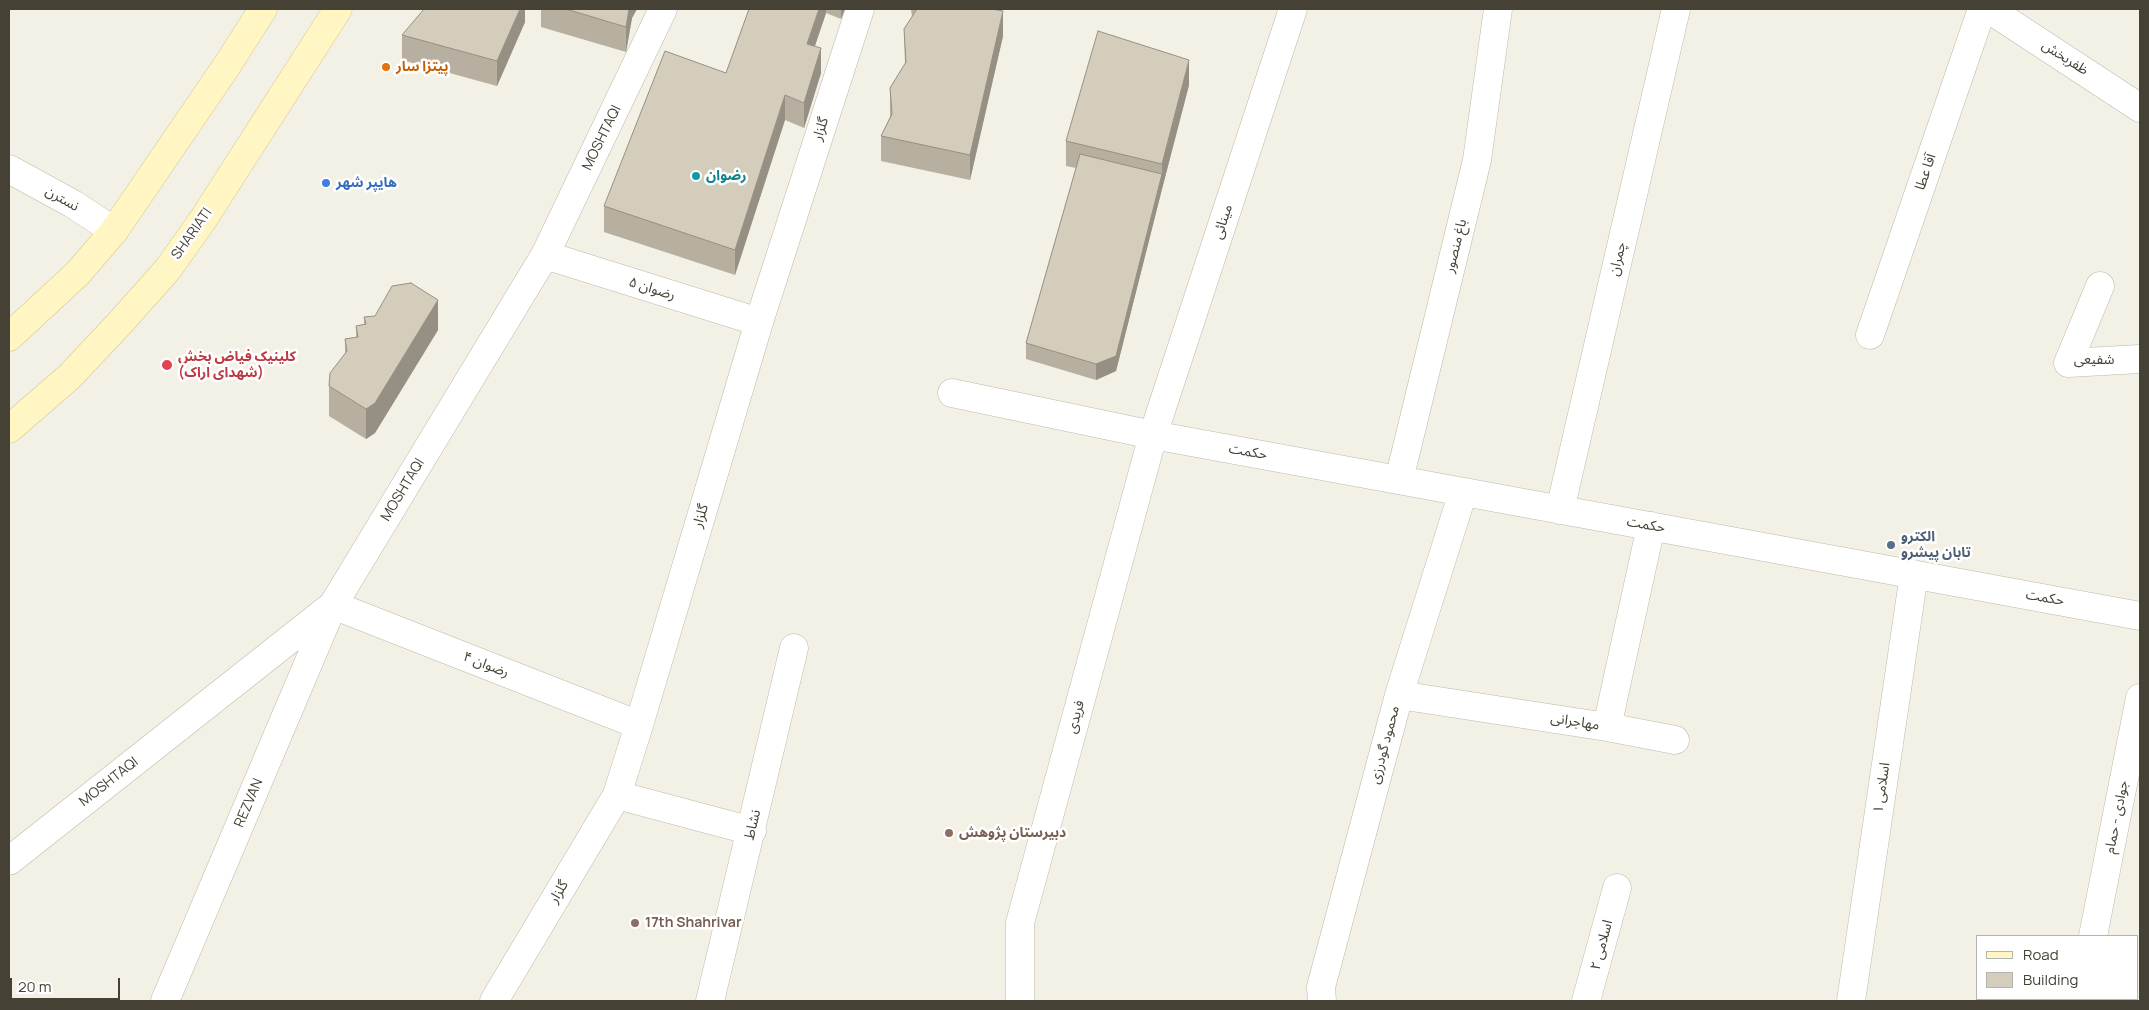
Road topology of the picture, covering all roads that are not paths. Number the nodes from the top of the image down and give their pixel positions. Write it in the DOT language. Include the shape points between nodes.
graph roads {
  1 [pos="263,9"];
  2 [pos="338,9"];
  3 [pos="663,9"];
  4 [pos="860,9"];
  5 [pos="1293,9"];
  6 [pos="1498,9"];
  7 [pos="1676,9"];
  8 [pos="1982,9"];
  9 [pos="1989,9"];
  10 [pos="2140,108"];
  11 [pos="9,170"];
  12 [pos="114,231"];
  13 [pos="546,255"];
  14 [pos="2100,286"];
  15 [pos="759,322"];
  16 [pos="1870,335"];
  17 [pos="9,337"];
  18 [pos="2140,359"];
  19 [pos="952,393"];
  20 [pos="9,429"];
  21 [pos="1153,435"];
  22 [pos="1400,480"];
  23 [pos="1463,492"];
  24 [pos="1560,510"];
  25 [pos="1651,526"];
  26 [pos="1914,574"];
  27 [pos="333,605"];
  28 [pos="2140,616"];
  29 [pos="794,648"];
  30 [pos="1399,695"];
  31 [pos="2140,698"];
  32 [pos="639,725"];
  33 [pos="1607,727"];
  34 [pos="1674,740"];
  35 [pos="616,795"];
  36 [pos="752,831"];
  37 [pos="9,861"];
  38 [pos="1617,888"];
  39 [pos="2093,935"];
  40 [pos="165,1001"];
  41 [pos="494,1001"];
  42 [pos="710,1001"];
  43 [pos="1020,1001"];
  44 [pos="1322,1001"];
  45 [pos="1586,1001"];
  46 [pos="1851,1001"];
  1 -- 12 [label="main road"];
  2 -- 20 [label="main road, SHARIATI" via="168,269 69,378"];
  3 -- 13 [label="street, MOSHTAQI"];
  4 -- 15 [label="street, گلزار"];
  5 -- 21 [label="street, مینائی"];
  6 -- 22 [label="street, باغ منصور" via="1477,160"];
  7 -- 24 [label="street, چمران"];
  8 -- 16 [label="street, آقا عطا"];
  9 -- 10 [label="street, ظفربخش"];
  11 -- 12 [label="street, نسترن" via="73,204"];
  12 -- 17 [label="main road" via="78,273"];
  13 -- 15 [label="street, رضوان ۵"];
  13 -- 27 [label="street, MOSHTAQI"];
  14 -- 18 [label="street, شفیعی" via="2068,363"];
  15 -- 32 [label="street, گلزار"];
  19 -- 21 [label="street, حکمت"];
  21 -- 22 [label="street, حکمت"];
  21 -- 43 [label="street, فریدی" via="1020,923"];
  22 -- 23 [label="street, حکمت"];
  23 -- 24 [label="street, حکمت"];
  23 -- 30 [label="street, محمود گودرزی"];
  24 -- 25 [label="street, حکمت"];
  25 -- 26 [label="street, حکمت"];
  25 -- 33 [label="street, مهاجرانی"];
  26 -- 28 [label="street, حکمت"];
  26 -- 46 [label="street, اسلامی ۱"];
  27 -- 32 [label="street, رضوان ۴"];
  27 -- 37 [label="street, MOSHTAQI"];
  27 -- 40 [label="street, REZVAN"];
  29 -- 36 [label="street, نشاط"];
  30 -- 33 [label="street, مهاجرانی"];
  30 -- 44 [label="street, محمود گودرزی" via="1321,987"];
  31 -- 39 [label="street, جوادی - حمام"];
  32 -- 35 [label="street, گلزار"];
  33 -- 34 [label="street"];
  35 -- 36 [label="street"];
  35 -- 41 [label="street, گلزار"];
  36 -- 42 [label="street, نشاط"];
  38 -- 45 [label="street, اسلامی ۲"];
}
